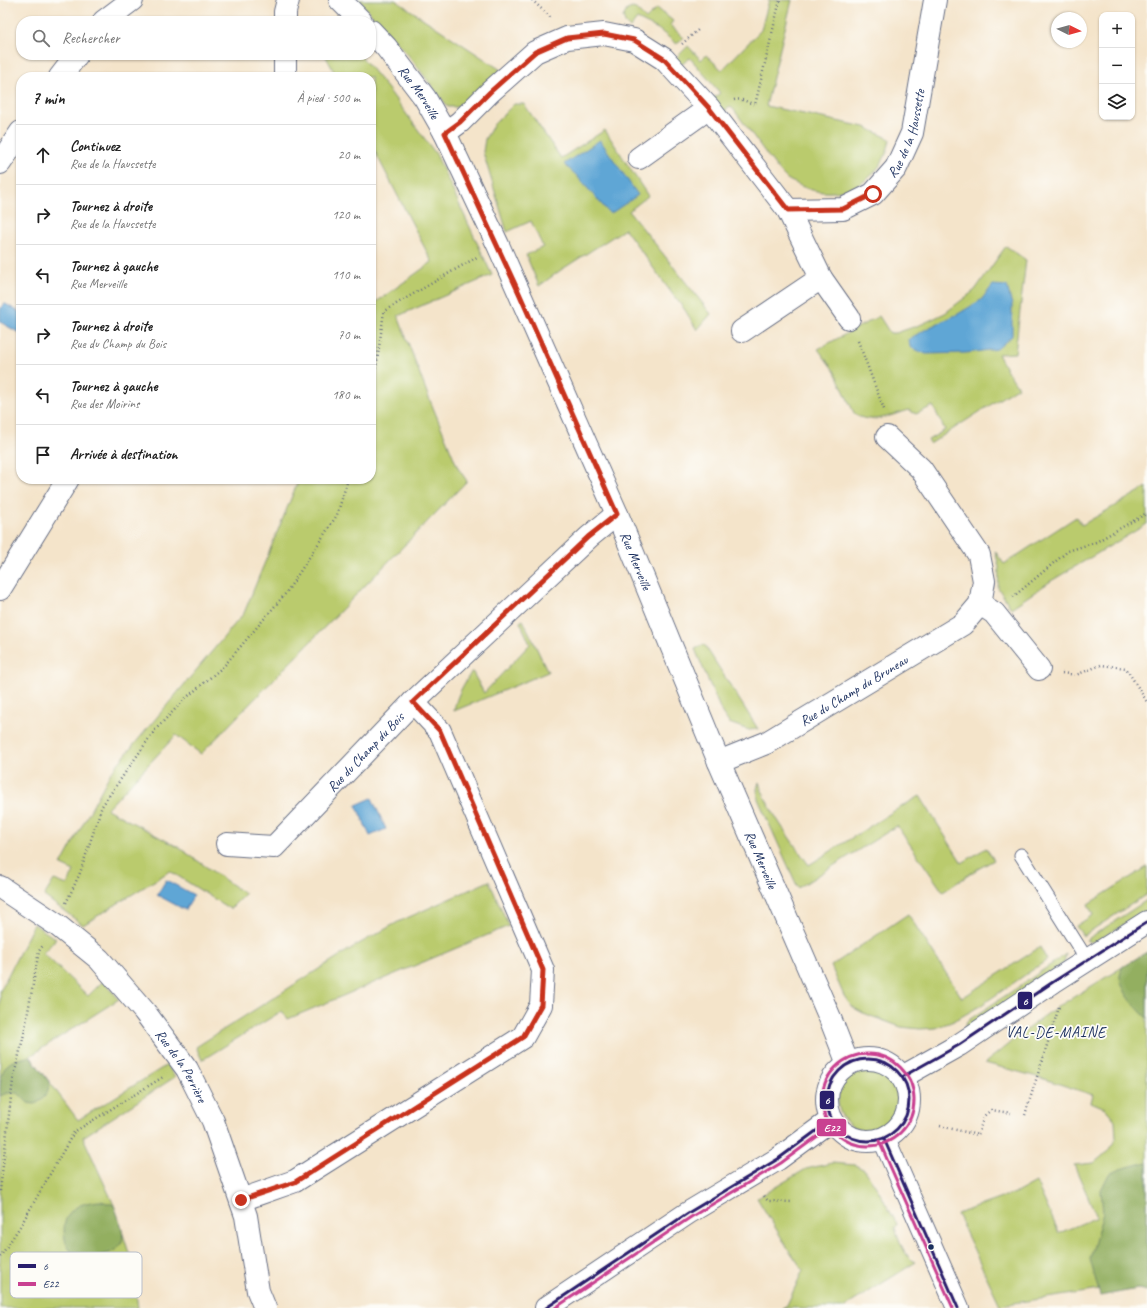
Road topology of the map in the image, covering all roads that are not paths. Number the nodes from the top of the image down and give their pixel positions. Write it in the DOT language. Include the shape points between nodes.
graph roads {
  1 [pos="132,0"];
  2 [pos="288,0"];
  3 [pos="340,0"];
  4 [pos="935,0"];
  5 [pos="111,16"];
  6 [pos="285,16"];
  7 [pos="356,16"];
  8 [pos="376,36"];
  9 [pos="73,60"];
  10 [pos="285,60"];
  11 [pos="64,72"];
  12 [pos="285,72"];
  13 [pos="709,108"];
  14 [pos="445,133"];
  15 [pos="16,139"];
  16 [pos="639,158"];
  17 [pos="0,163"];
  18 [pos="788,210"];
  19 [pos="821,278"];
  20 [pos="849,318"];
  21 [pos="742,331"];
  22 [pos="887,437"];
  23 [pos="65,484"];
  24 [pos="617,514"];
  25 [pos="0,589"];
  26 [pos="987,608"];
  27 [pos="1040,669"];
  28 [pos="413,702"];
  29 [pos="719,762"];
  30 [pos="227,844"];
  31 [pos="1020,855"];
  32 [pos="0,887"];
  33 [pos="1147,922"];
  34 [pos="1087,960"];
  35 [pos="848,1064"];
  36 [pos="902,1077"];
  37 [pos="832,1120"];
  38 [pos="884,1139"];
  39 [pos="241,1200"];
  40 [pos="265,1308"];
  41 [pos="546,1308"];
  42 [pos="958,1308"];
  1 -- 5 [label="street"];
  2 -- 6 [label="street"];
  3 -- 7 [label="street"];
  4 -- 18 [label="street, Rue de la Haussette" via="912,133 896,168 873,194 843,209"];
  8 -- 14 [label="street, Rue Merveille" via="425,98"];
  9 -- 11 [label="street"];
  10 -- 12 [label="street"];
  13 -- 14 [label="street" via="664,59 634,40 604,34 567,38 535,52"];
  13 -- 16 [label="street"];
  13 -- 18 [label="street"];
  14 -- 24 [label="street, Rue Merveille" via="498,245"];
  15 -- 17 [label="street"];
  18 -- 19 [label="street"];
  19 -- 20 [label="street"];
  19 -- 21 [label="street"];
  22 -- 26 [label="street" via="921,469 979,555"];
  23 -- 25 [label="street"];
  24 -- 28 [label="street, Rue du Champ du Bois" via="588,537"];
  24 -- 29 [label="street, Rue Merveille"];
  26 -- 27 [label="street"];
  26 -- 29 [label="street, Rue du Champ du Bruneau" via="766,743"];
  28 -- 30 [label="street, Rue du Champ du Bois" via="274,847"];
  28 -- 39 [label="street" via="440,731 543,970 541,1005 523,1037 295,1182"];
  29 -- 35 [label="street, Rue Merveille"];
  31 -- 34 [label="lane"];
  32 -- 39 [label="street, Rue de la Perrière" via="57,925 99,960 144,1011 183,1064 213,1121"];
  33 -- 34 [label="street"];
  34 -- 36 [label="street" via="959,1045"];
  35 -- 36 [label="street" via="860,1059 874,1059 892,1066"];
  35 -- 37 [label="street" via="837,1072 828,1088 826,1103"];
  36 -- 38 [label="street" via="909,1095 906,1116 896,1131"];
  37 -- 38 [label="street" via="841,1132 850,1138 864,1142"];
  37 -- 41 [label="street" via="778,1159 688,1213"];
  38 -- 42 [label="street"];
  39 -- 40 [label="street, Rue de la Perrière" via="258,1291"];
}
